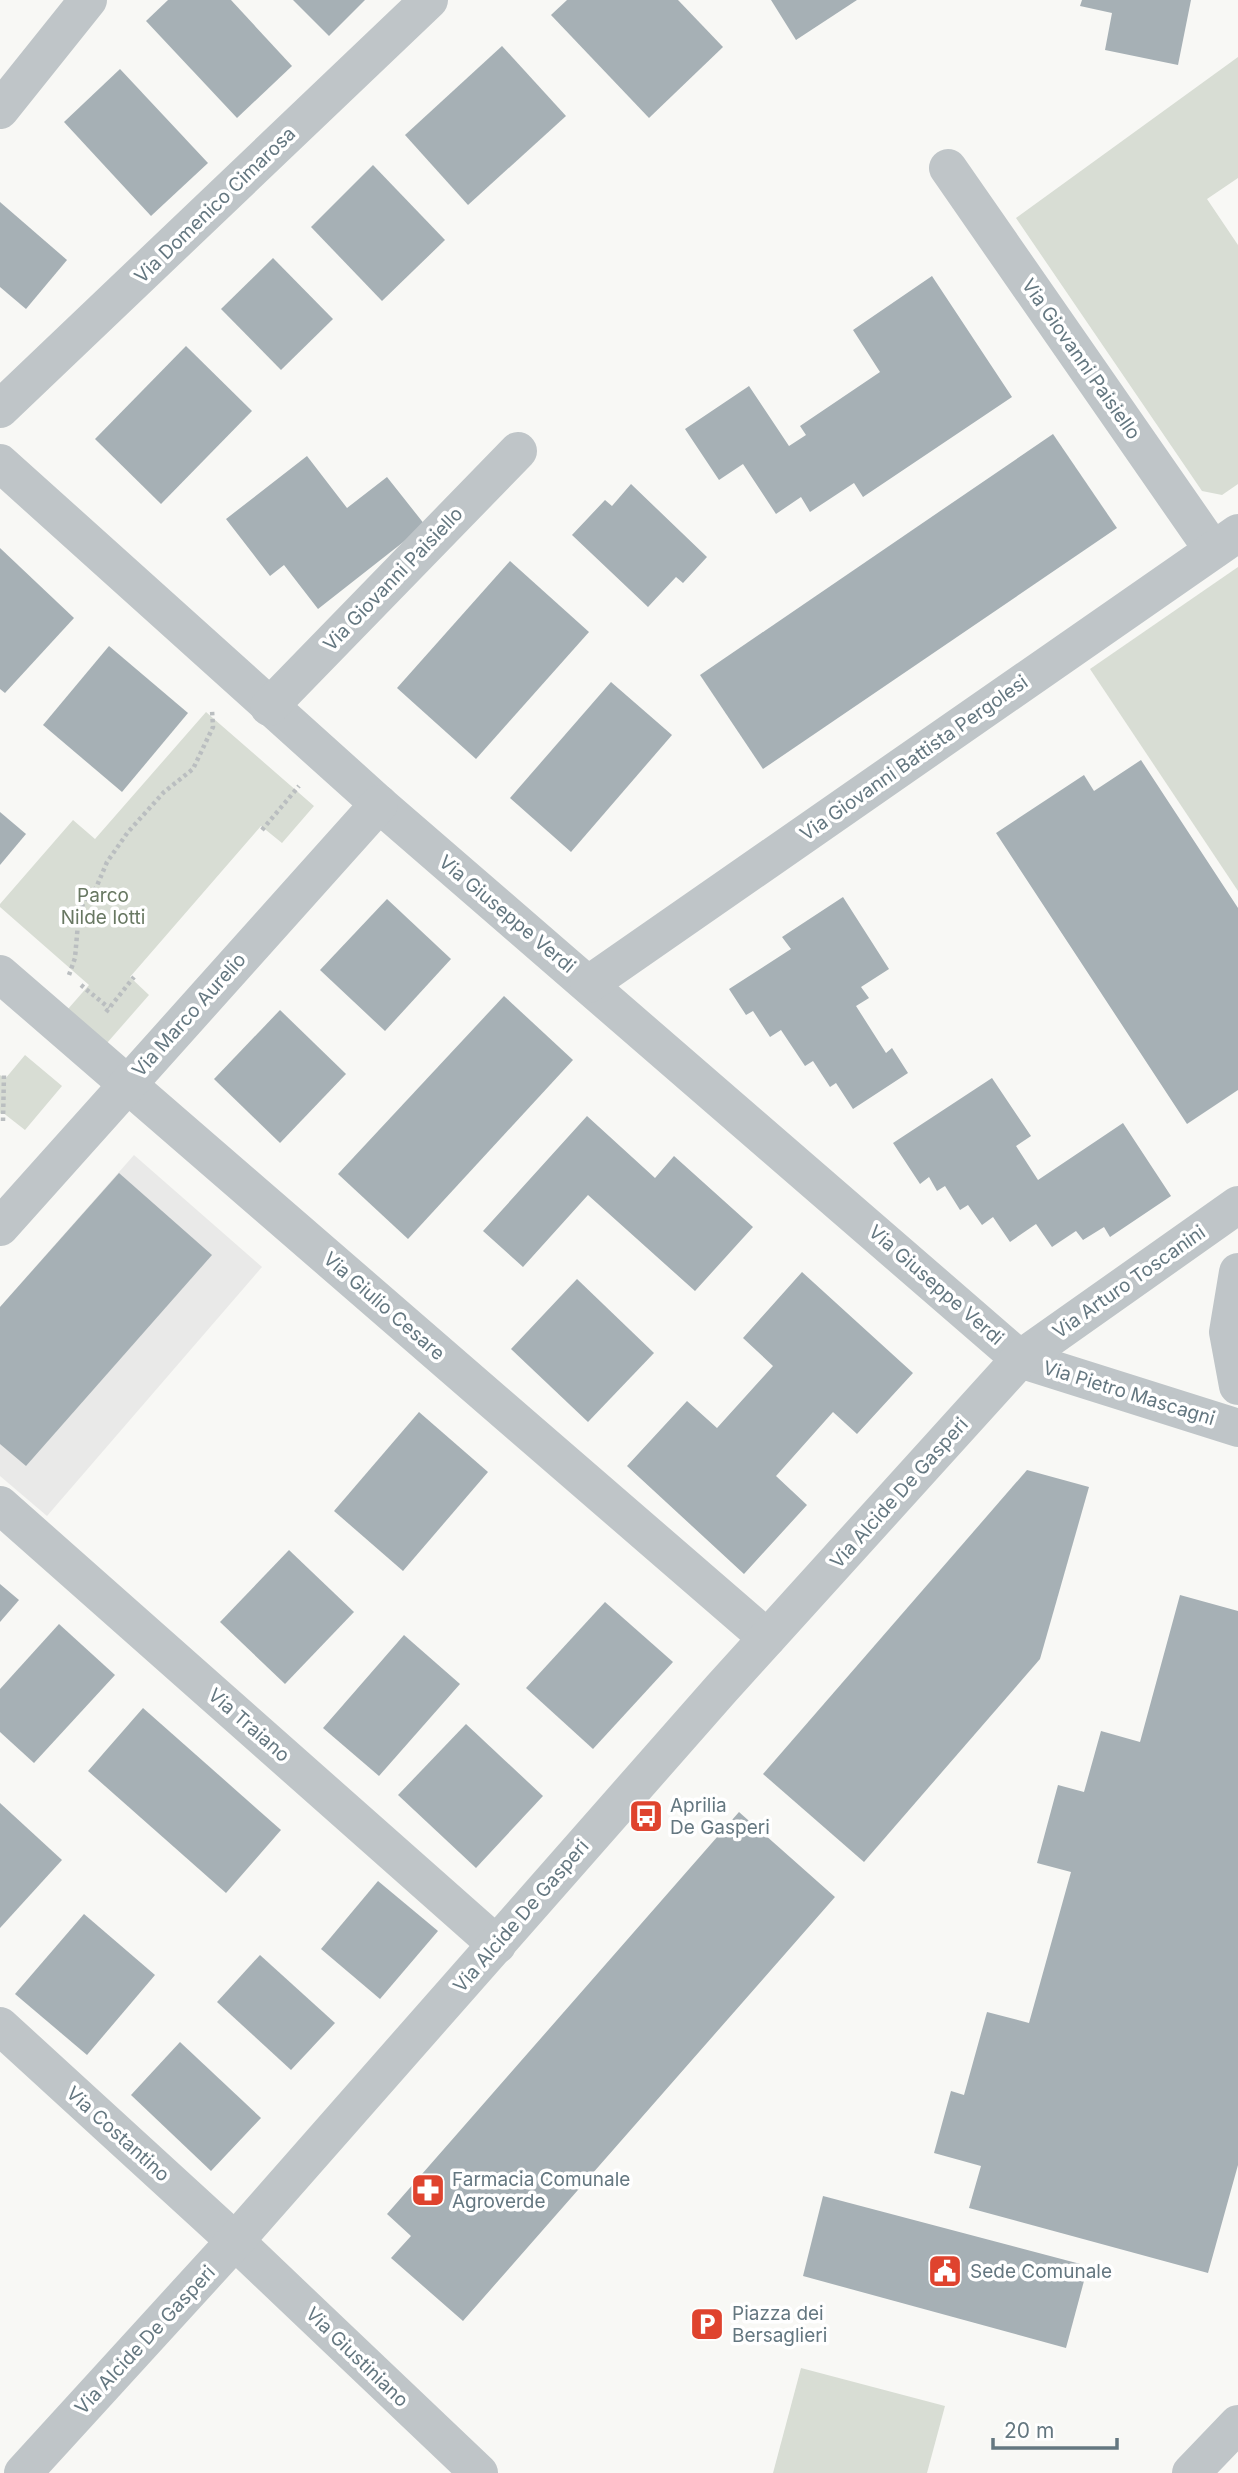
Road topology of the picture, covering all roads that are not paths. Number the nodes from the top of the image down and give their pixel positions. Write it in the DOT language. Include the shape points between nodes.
graph roads {
  1 [pos="88,0"];
  2 [pos="429,0"];
  3 [pos="0,110"];
  4 [pos="948,168"];
  5 [pos="0,409"];
  6 [pos="518,451"];
  7 [pos="0,463"];
  8 [pos="1226,541"];
  9 [pos="269,707"];
  10 [pos="379,804"];
  11 [pos="0,974"];
  12 [pos="589,984"];
  13 [pos="127,1084"];
  14 [pos="1238,1205"];
  15 [pos="0,1227"];
  16 [pos="1238,1272"];
  17 [pos="1020,1359"];
  18 [pos="1238,1386"];
  19 [pos="1238,1428"];
  20 [pos="0,1505"];
  21 [pos="767,1638"];
  22 [pos="497,1945"];
  23 [pos="0,2026"];
  24 [pos="235,2241"];
  25 [pos="1238,2424"];
  26 [pos="23,2473"];
  27 [pos="479,2473"];
  28 [pos="1191,2473"];
  1 -- 3 [label="street"];
  2 -- 5 [label="street, Via Domenico Cimarosa"];
  4 -- 8 [label="street, Via Giovanni Paisiello"];
  6 -- 9 [label="street, Via Giovanni Paisiello"];
  7 -- 9 [label="street, Via Giuseppe Verdi"];
  8 -- 12 [label="street, Via Giovanni Battista Pergolesi"];
  9 -- 10 [label="street, Via Giuseppe Verdi"];
  10 -- 12 [label="street, Via Giuseppe Verdi"];
  10 -- 13 [label="street, Via Marco Aurelio"];
  11 -- 13 [label="street, Via Giulio Cesare"];
  12 -- 17 [label="street, Via Giuseppe Verdi"];
  13 -- 15 [label="street, Via Marco Aurelio"];
  13 -- 21 [label="street, Via Giulio Cesare"];
  14 -- 17 [label="street, Via Arturo Toscanini"];
  16 -- 18 [label="street" via="1228,1332"];
  17 -- 19 [label="street, Via Pietro Mascagni"];
  17 -- 21 [label="street, Via Alcide De Gasperi"];
  20 -- 22 [label="street, Via Traiano"];
  21 -- 22 [label="street, Via Alcide De Gasperi"];
  22 -- 24 [label="street, Via Alcide De Gasperi"];
  23 -- 24 [label="street, Via Costantino"];
  24 -- 26 [label="street, Via Alcide De Gasperi"];
  24 -- 27 [label="street, Via Giustiniano"];
  25 -- 28 [label="street"];
}
